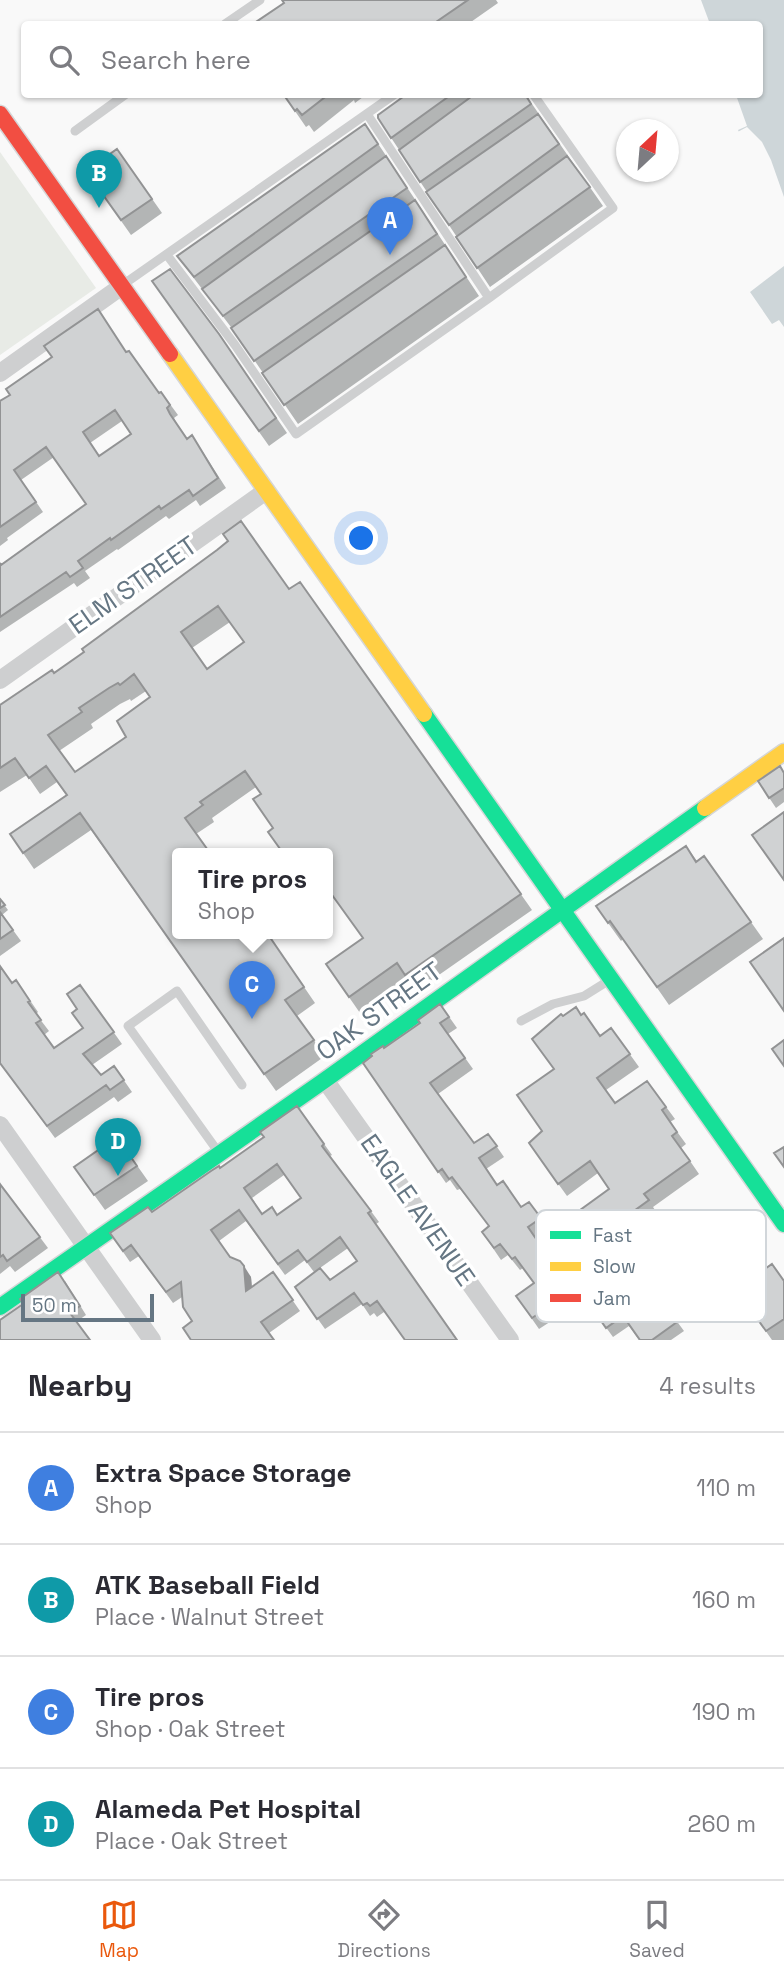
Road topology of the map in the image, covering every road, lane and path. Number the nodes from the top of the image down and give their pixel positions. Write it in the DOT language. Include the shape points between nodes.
graph roads {
  1 [pos="260,0"];
  2 [pos="229,21"];
  3 [pos="121,98"];
  4 [pos="389,98"];
  5 [pos="536,98"];
  6 [pos="0,114"];
  7 [pos="367,114"];
  8 [pos="553,123"];
  9 [pos="75,131"];
  10 [pos="542,131"];
  11 [pos="414,159"];
  12 [pos="582,165"];
  13 [pos="403,167"];
  14 [pos="571,173"];
  15 [pos="392,174"];
  16 [pos="442,201"];
  17 [pos="431,209"];
  18 [pos="420,216"];
  19 [pos="472,246"];
  20 [pos="461,254"];
  21 [pos="167,255"];
  22 [pos="449,262"];
  23 [pos="122,286"];
  24 [pos="217,298"];
  25 [pos="489,298"];
  26 [pos="206,306"];
  27 [pos="246,338"];
  28 [pos="235,345"];
  29 [pos="0,373"];
  30 [pos="277,382"];
  31 [pos="266,390"];
  32 [pos="267,491"];
  33 [pos="0,680"];
  34 [pos="784,752"];
  35 [pos="562,909"];
  36 [pos="610,980"];
  37 [pos="521,1021"];
  38 [pos="326,1080"];
  39 [pos="242,1084"];
  40 [pos="0,1125"];
  41 [pos="220,1154"];
  42 [pos="784,1224"];
  43 [pos="86,1246"];
  44 [pos="0,1307"];
  45 [pos="152,1340"];
  46 [pos="510,1340"];
  1 -- 2 [label="lane"];
  3 -- 9 [label="lane"];
  4 -- 7 [label="lane"];
  5 -- 8 [label="lane"];
  6 -- 23 [label="street"];
  7 -- 13 [label="lane"];
  7 -- 21 [label="lane"];
  8 -- 10 [label="lane"];
  8 -- 12 [label="lane"];
  11 -- 13 [label="lane"];
  12 -- 14 [label="lane"];
  12 -- 25 [label="lane" via="613,208"];
  13 -- 15 [label="lane"];
  13 -- 17 [label="lane"];
  16 -- 17 [label="lane"];
  17 -- 18 [label="lane"];
  17 -- 20 [label="lane"];
  19 -- 20 [label="lane"];
  20 -- 22 [label="lane"];
  20 -- 25 [label="lane"];
  21 -- 23 [label="lane"];
  21 -- 26 [label="lane"];
  23 -- 29 [label="street"];
  23 -- 32 [label="street"];
  24 -- 26 [label="lane"];
  25 -- 31 [label="lane" via="296,434"];
  26 -- 28 [label="lane"];
  27 -- 28 [label="lane"];
  28 -- 31 [label="lane"];
  30 -- 31 [label="lane"];
  32 -- 33 [label="street, ELM STREET"];
  32 -- 35 [label="street"];
  34 -- 35 [label="street, OAK STREET"];
  35 -- 36 [label="street"];
  35 -- 38 [label="street, OAK STREET"];
  36 -- 37 [label="lane" via="584,996 553,1004"];
  36 -- 42 [label="street"];
  38 -- 41 [label="street, OAK STREET"];
  38 -- 46 [label="street, EAGLE AVENUE"];
  39 -- 41 [label="lane" via="177,991 128,1026"];
  40 -- 43 [label="street"];
  41 -- 43 [label="street, OAK STREET"];
  43 -- 44 [label="street, OAK STREET"];
  43 -- 45 [label="street"];
}
